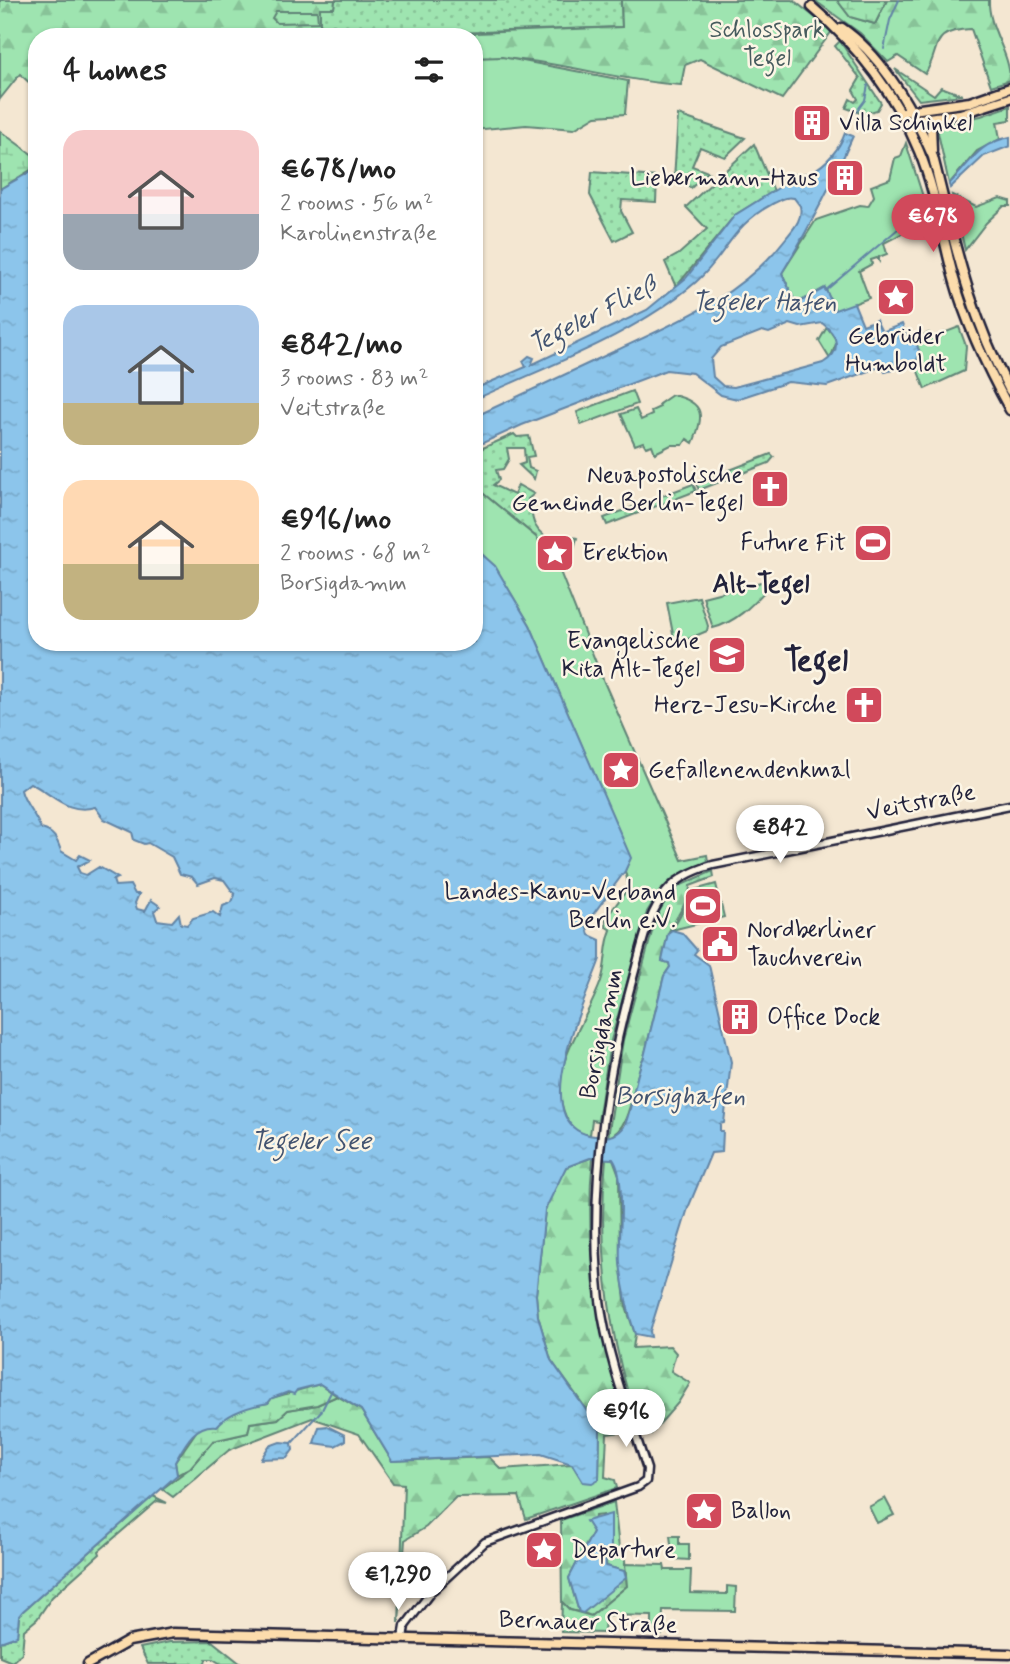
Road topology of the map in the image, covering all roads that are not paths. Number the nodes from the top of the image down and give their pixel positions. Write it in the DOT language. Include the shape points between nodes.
graph roads {
  1 [pos="803,0"];
  2 [pos="813,7"];
  3 [pos="1010,88"];
  4 [pos="1010,98"];
  5 [pos="910,110"];
  6 [pos="899,112"];
  7 [pos="936,117"];
  8 [pos="915,120"];
  9 [pos="905,121"];
  10 [pos="933,156"];
  11 [pos="936,189"];
  12 [pos="989,363"];
  13 [pos="1010,391"];
  14 [pos="1010,410"];
  15 [pos="1010,805"];
  16 [pos="716,864"];
  17 [pos="403,1638"];
  18 [pos="1010,1654"];
  19 [pos="88,1664"];
  1 -- 2 [label="main road"];
  2 -- 5 [label="main road" via="852,35 876,60"];
  2 -- 6 [label="main road" via="845,36"];
  3 -- 5 [label="main road" via="970,102"];
  4 -- 7 [label="main road"];
  5 -- 6 [label="main road"];
  5 -- 8 [label="main road"];
  6 -- 9 [label="main road"];
  7 -- 8 [label="main road"];
  7 -- 10 [label="main road" via="931,126"];
  8 -- 9 [label="main road"];
  8 -- 10 [label="main road"];
  9 -- 11 [label="main road"];
  10 -- 11 [label="main road"];
  11 -- 12 [label="main road" via="943,198"];
  11 -- 12 [label="main road" via="935,204 955,282"];
  12 -- 13 [label="main road"];
  12 -- 14 [label="main road"];
  15 -- 16 [label="street, Veitstraße"];
  16 -- 17 [label="street, Borsigdamm" via="678,880 652,915 628,998 604,1124 597,1237 600,1301 617,1376 647,1469 646,1481 479,1546 430,1592 405,1626"];
  17 -- 18 [label="main road, Bernauer Straße"];
  17 -- 19 [label="main road, Bernauer Straße" via="164,1633 121,1644"];
}
